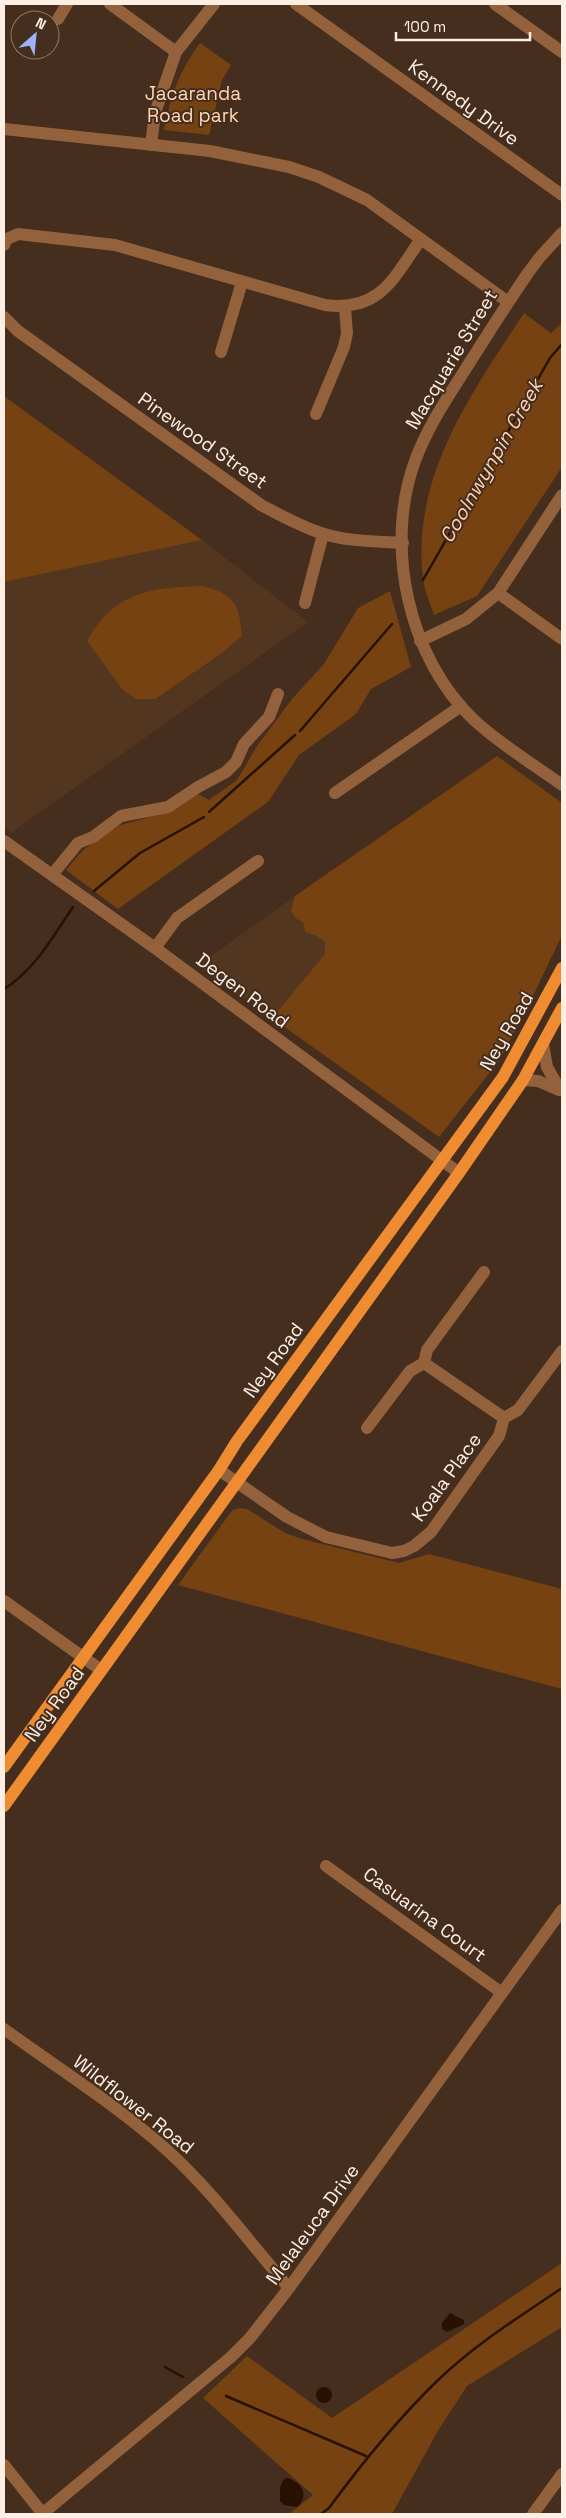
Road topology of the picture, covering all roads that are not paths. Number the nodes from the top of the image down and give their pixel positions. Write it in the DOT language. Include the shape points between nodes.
graph roads {
  1 [pos="68,4"];
  2 [pos="110,4"];
  3 [pos="214,4"];
  4 [pos="296,4"];
  5 [pos="495,4"];
  6 [pos="60,16"];
  7 [pos="176,52"];
  8 [pos="562,52"];
  9 [pos="4,129"];
  10 [pos="151,145"];
  11 [pos="562,195"];
  12 [pos="562,234"];
  13 [pos="421,239"];
  14 [pos="4,245"];
  15 [pos="242,282"];
  16 [pos="508,302"];
  17 [pos="345,308"];
  18 [pos="4,317"];
  19 [pos="221,352"];
  20 [pos="316,414"];
  21 [pos="560,502"];
  22 [pos="323,534"];
  23 [pos="403,543"];
  24 [pos="498,593"];
  25 [pos="305,603"];
  26 [pos="562,639"];
  27 [pos="420,641"];
  28 [pos="278,694"];
  29 [pos="461,706"];
  30 [pos="562,785"];
  31 [pos="335,793"];
  32 [pos="4,841"];
  33 [pos="258,861"];
  34 [pos="52,875"];
  35 [pos="155,948"];
  36 [pos="562,968"];
  37 [pos="562,1008"];
  38 [pos="543,1044"];
  39 [pos="523,1080"];
  40 [pos="561,1091"];
  41 [pos="442,1161"];
  42 [pos="458,1172"];
  43 [pos="484,1272"];
  44 [pos="562,1351"];
  45 [pos="424,1362"];
  46 [pos="504,1418"];
  47 [pos="367,1428"];
  48 [pos="219,1470"];
  49 [pos="236,1481"];
  50 [pos="4,1601"];
  51 [pos="83,1658"];
  52 [pos="101,1670"];
  53 [pos="4,1767"];
  54 [pos="4,1806"];
  55 [pos="326,1866"];
  56 [pos="562,1910"];
  57 [pos="502,1993"];
  58 [pos="4,2029"];
  59 [pos="289,2288"];
  60 [pos="4,2465"];
  61 [pos="562,2474"];
  62 [pos="43,2514"];
  63 [pos="532,2514"];
  1 -- 6 [label="street"];
  2 -- 7 [label="street"];
  3 -- 7 [label="street"];
  4 -- 11 [label="street, Kennedy Drive"];
  5 -- 8 [label="street"];
  7 -- 10 [label="street" via="155,113"];
  9 -- 10 [label="street"];
  10 -- 13 [label="street" via="210,150 319,177 367,200"];
  12 -- 16 [label="street, Macquarie Street" via="540,257"];
  13 -- 16 [label="street"];
  13 -- 17 [label="street" via="386,288 368,302"];
  14 -- 15 [label="street" via="7,238 18,234 91,240"];
  15 -- 17 [label="street" via="325,306"];
  15 -- 19 [label="street"];
  16 -- 23 [label="street, Macquarie Street" via="425,436 407,489"];
  17 -- 20 [label="street" via="347,333 344,347"];
  18 -- 22 [label="street, Pinewood Street" via="18,332 261,505"];
  21 -- 24 [label="street"];
  22 -- 23 [label="street, Pinewood Street"];
  22 -- 25 [label="street"];
  23 -- 27 [label="street, Macquarie Street" via="412,620"];
  24 -- 26 [label="street"];
  24 -- 27 [label="street" via="466,619"];
  27 -- 29 [label="street, Macquarie Street" via="434,669"];
  28 -- 34 [label="street" via="269,717 244,744 236,762 226,772 168,807 121,816 94,837 78,843"];
  29 -- 30 [label="street, Macquarie Street" via="490,733"];
  29 -- 31 [label="street"];
  32 -- 34 [label="street, Degen Road"];
  33 -- 35 [label="street" via="177,918"];
  34 -- 35 [label="street, Degen Road"];
  35 -- 41 [label="street, Degen Road"];
  36 -- 41 [label="main road, Ney Road" via="504,1077"];
  37 -- 38 [label="main road, Ney Road"];
  38 -- 39 [label="main road, Ney Road"];
  38 -- 40 [label="street" via="547,1067"];
  39 -- 40 [label="street" via="538,1081"];
  39 -- 42 [label="main road, Ney Road"];
  41 -- 42 [label="street, Degen Road"];
  41 -- 48 [label="main road, Ney Road"];
  42 -- 49 [label="main road, Ney Road"];
  43 -- 45 [label="street" via="427,1350"];
  44 -- 46 [label="street" via="518,1410"];
  45 -- 46 [label="street"];
  45 -- 47 [label="street" via="410,1371"];
  46 -- 49 [label="street, Koala Place" via="500,1436 431,1532 404,1551 392,1553 326,1537 287,1517"];
  48 -- 49 [label="street, Koala Place"];
  48 -- 51 [label="main road, Ney Road"];
  49 -- 52 [label="main road, Ney Road"];
  50 -- 51 [label="street"];
  51 -- 52 [label="street"];
  51 -- 53 [label="main road, Ney Road"];
  52 -- 54 [label="main road, Ney Road"];
  55 -- 57 [label="street, Casuarina Court"];
  56 -- 57 [label="street, Melaleuca Drive"];
  57 -- 59 [label="street, Melaleuca Drive"];
  58 -- 59 [label="street, Wildflower Road" via="168,2151"];
  59 -- 62 [label="street, Melaleuca Drive" via="231,2357"];
  60 -- 62 [label="street"];
  61 -- 63 [label="street"];
}
